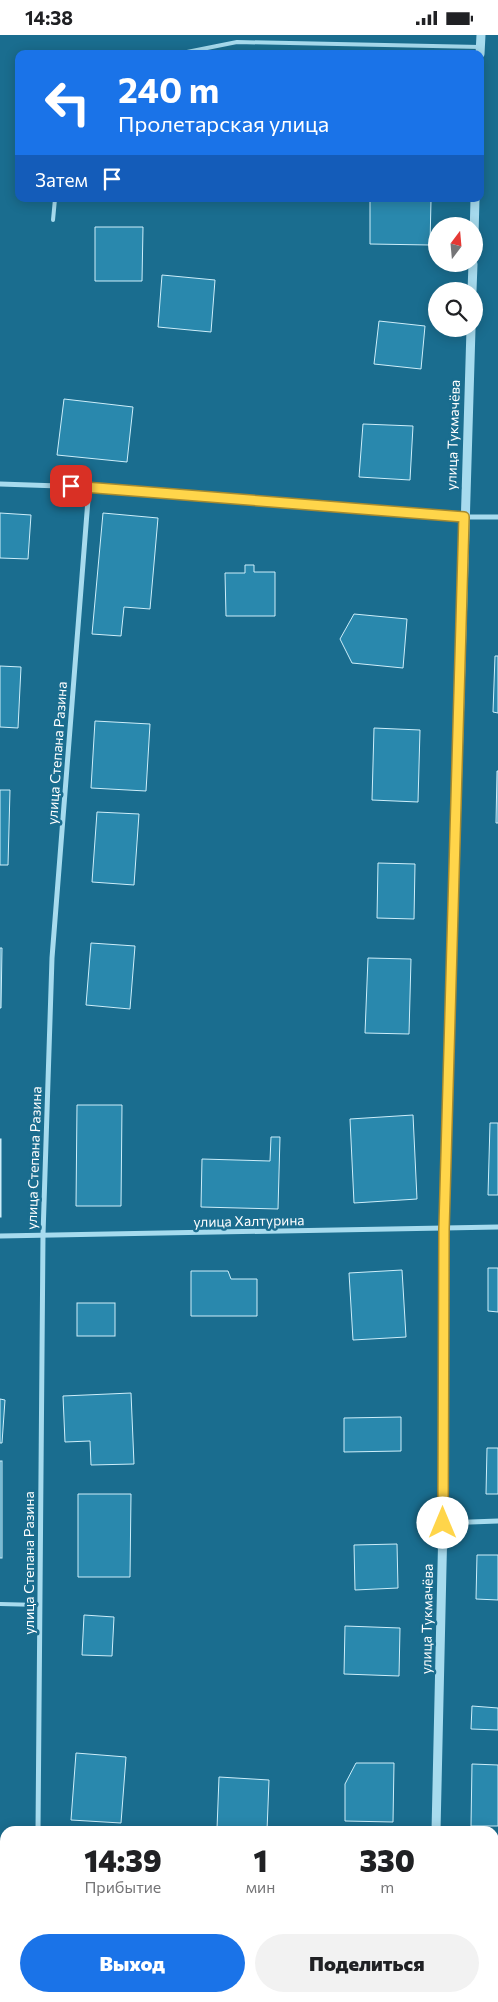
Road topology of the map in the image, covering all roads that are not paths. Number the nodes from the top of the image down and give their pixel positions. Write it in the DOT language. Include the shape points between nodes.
graph roads {
  1 [pos="481,35"];
  2 [pos="196,50"];
  3 [pos="480,50"];
  4 [pos="54,202"];
  5 [pos="475,202"];
  6 [pos="475,217"];
  7 [pos="53,220"];
  8 [pos="471,337"];
  9 [pos="0,484"];
  10 [pos="89,487"];
  11 [pos="464,517"];
  12 [pos="498,517"];
  13 [pos="498,1227"];
  14 [pos="444,1229"];
  15 [pos="43,1235"];
  16 [pos="0,1236"];
  17 [pos="498,1521"];
  18 [pos="443,1523"];
  19 [pos="0,1604"];
  20 [pos="40,1605"];
  21 [pos="38,1826"];
  22 [pos="436,1826"];
  1 -- 3 [label="street"];
  2 -- 3 [label="lane" via="237,42"];
  4 -- 7 [label="lane"];
  5 -- 6 [label="street"];
  8 -- 11 [label="street, улица Тукмачёва"];
  9 -- 10 [label="street"];
  10 -- 11 [label="street"];
  10 -- 15 [label="street, улица Степана Разина" via="52,958"];
  11 -- 12 [label="street"];
  11 -- 14 [label="street, улица Тукмачёва"];
  13 -- 14 [label="street, улица Халтурина"];
  14 -- 15 [label="street, улица Халтурина"];
  14 -- 18 [label="street, улица Тукмачёва"];
  15 -- 16 [label="street, улица Халтурина"];
  15 -- 20 [label="street, улица Степана Разина"];
  17 -- 18 [label="street"];
  18 -- 22 [label="street, улица Тукмачёва"];
  19 -- 20 [label="lane"];
  20 -- 21 [label="street, улица Степана Разина"];
}
